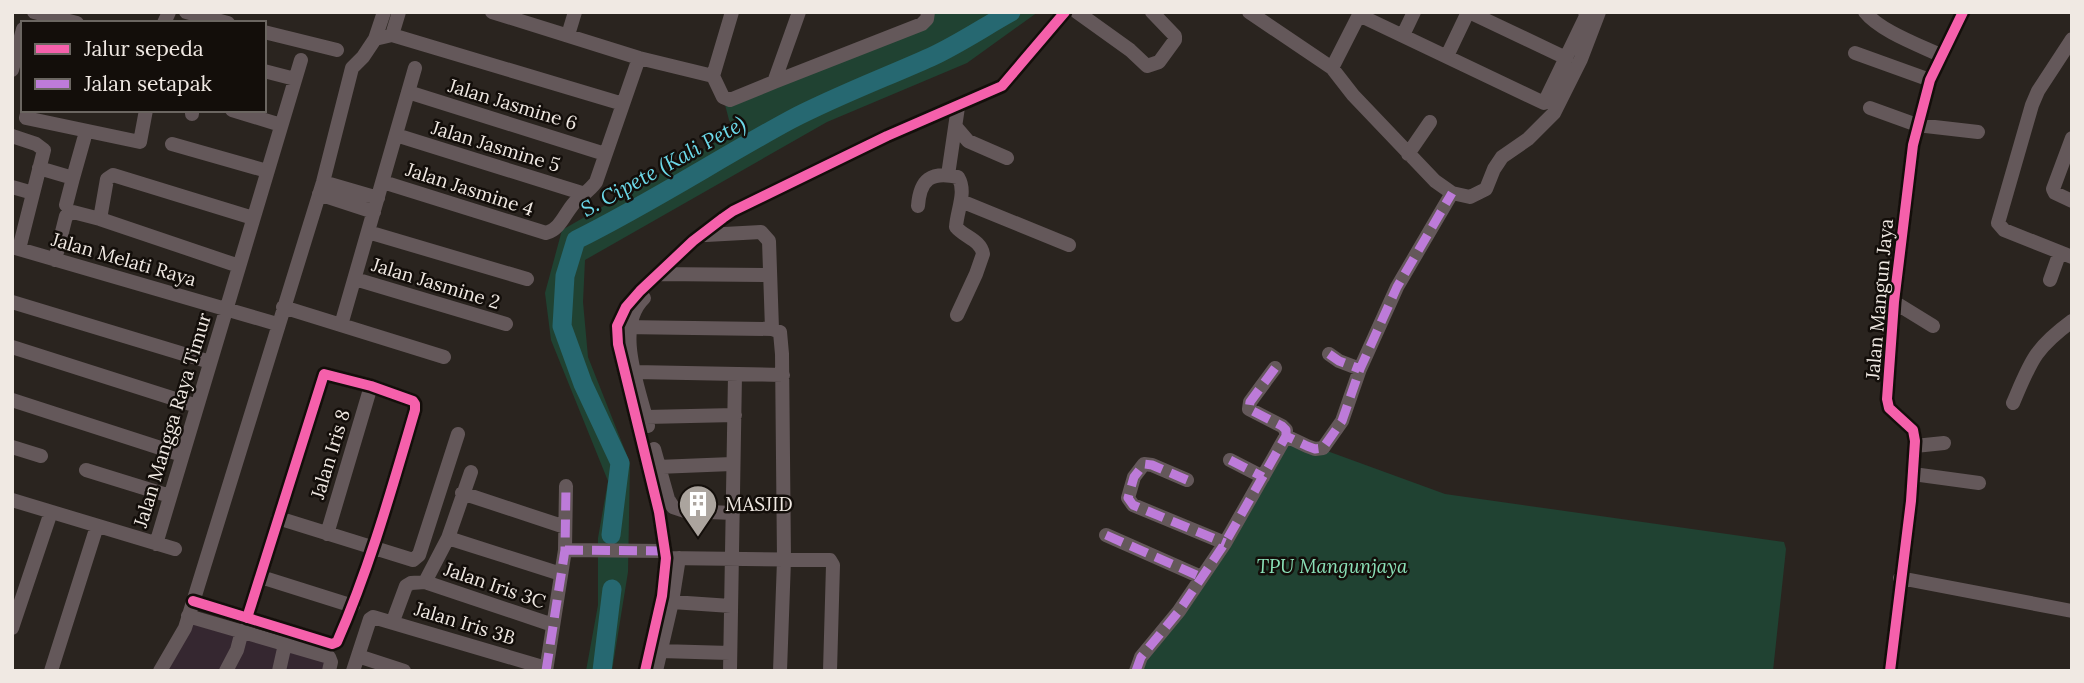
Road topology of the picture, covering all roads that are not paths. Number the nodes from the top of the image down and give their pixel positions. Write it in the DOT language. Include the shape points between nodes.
graph roads {
  1 [pos="34,12"];
  2 [pos="186,12"];
  3 [pos="384,12"];
  4 [pos="399,12"];
  5 [pos="492,12"];
  6 [pos="575,12"];
  7 [pos="732,12"];
  8 [pos="928,12"];
  9 [pos="1065,12"];
  10 [pos="1077,12"];
  11 [pos="1152,12"];
  12 [pos="1249,12"];
  13 [pos="1415,12"];
  14 [pos="1469,12"];
  15 [pos="1585,12"];
  16 [pos="1599,12"];
  17 [pos="1865,12"];
  18 [pos="1964,12"];
  19 [pos="801,13"];
  20 [pos="1359,13"];
  21 [pos="68,21"];
  22 [pos="216,21"];
  23 [pos="266,32"];
  24 [pos="393,35"];
  25 [pos="1403,35"];
  26 [pos="21,36"];
  27 [pos="568,36"];
  28 [pos="375,39"];
  29 [pos="2072,39"];
  30 [pos="337,50"];
  31 [pos="1855,53"];
  32 [pos="1447,56"];
  33 [pos="1942,56"];
  34 [pos="639,58"];
  35 [pos="1566,58"];
  36 [pos="301,60"];
  37 [pos="415,68"];
  38 [pos="1332,68"];
  39 [pos="12,70"];
  40 [pos="266,72"];
  41 [pos="713,76"];
  42 [pos="295,79"];
  43 [pos="1930,80"];
  44 [pos="774,82"];
  45 [pos="408,92"];
  46 [pos="623,104"];
  47 [pos="958,107"];
  48 [pos="1870,108"];
  49 [pos="28,112"];
  50 [pos="146,112"];
  51 [pos="239,112"];
  52 [pos="1430,122"];
  53 [pos="281,125"];
  54 [pos="1917,125"];
  55 [pos="956,127"];
  56 [pos="1978,132"];
  57 [pos="396,135"];
  58 [pos="12,136"];
  59 [pos="84,139"];
  60 [pos="172,144"];
  61 [pos="2070,148"];
  62 [pos="605,154"];
  63 [pos="1408,154"];
  64 [pos="1007,158"];
  65 [pos="39,169"];
  66 [pos="267,171"];
  67 [pos="948,175"];
  68 [pos="73,178"];
  69 [pos="383,182"];
  70 [pos="12,187"];
  71 [pos="321,188"];
  72 [pos="33,193"];
  73 [pos="1452,193"];
  74 [pos="584,194"];
  75 [pos="961,201"];
  76 [pos="2072,201"];
  77 [pos="66,205"];
  78 [pos="376,205"];
  79 [pos="918,206"];
  80 [pos="253,218"];
  81 [pos="100,219"];
  82 [pos="368,232"];
  83 [pos="706,234"];
  84 [pos="16,242"];
  85 [pos="1069,245"];
  86 [pos="2066,254"];
  87 [pos="55,260"];
  88 [pos="239,266"];
  89 [pos="664,274"];
  90 [pos="769,275"];
  91 [pos="355,279"];
  92 [pos="527,279"];
  93 [pos="2050,280"];
  94 [pos="12,302"];
  95 [pos="1894,302"];
  96 [pos="282,307"];
  97 [pos="226,308"];
  98 [pos="957,315"];
  99 [pos="2072,321"];
  100 [pos="277,324"];
  101 [pos="506,324"];
  102 [pos="341,325"];
  103 [pos="1933,326"];
  104 [pos="623,327"];
  105 [pos="772,329"];
  106 [pos="12,348"];
  107 [pos="1329,354"];
  108 [pos="444,356"];
  109 [pos="210,362"];
  110 [pos="1275,368"];
  111 [pos="1360,369"];
  112 [pos="635,372"];
  113 [pos="735,375"];
  114 [pos="783,375"];
  115 [pos="371,386"];
  116 [pos="12,400"];
  117 [pos="2013,403"];
  118 [pos="197,406"];
  119 [pos="735,415"];
  120 [pos="646,417"];
  121 [pos="458,434"];
  122 [pos="1286,436"];
  123 [pos="1944,443"];
  124 [pos="1915,446"];
  125 [pos="12,447"];
  126 [pos="182,455"];
  127 [pos="41,456"];
  128 [pos="1230,460"];
  129 [pos="732,464"];
  130 [pos="657,467"];
  131 [pos="86,470"];
  132 [pos="471,472"];
  133 [pos="1913,474"];
  134 [pos="1263,477"];
  135 [pos="1187,480"];
  136 [pos="1979,483"];
  137 [pos="566,485"];
  138 [pos="463,493"];
  139 [pos="170,496"];
  140 [pos="12,500"];
  141 [pos="51,512"];
  142 [pos="733,513"];
  143 [pos="278,518"];
  144 [pos="97,526"];
  145 [pos="565,527"];
  146 [pos="327,534"];
  147 [pos="1106,535"];
  148 [pos="448,538"];
  149 [pos="1225,543"];
  150 [pos="156,544"];
  151 [pos="371,548"];
  152 [pos="175,550"];
  153 [pos="565,550"];
  154 [pos="670,555"];
  155 [pos="732,559"];
  156 [pos="784,560"];
  157 [pos="561,574"];
  158 [pos="261,577"];
  159 [pos="1201,577"];
  160 [pos="1900,578"];
  161 [pos="425,582"];
  162 [pos="672,602"];
  163 [pos="353,606"];
  164 [pos="731,606"];
  165 [pos="190,608"];
  166 [pos="2072,611"];
  167 [pos="393,621"];
  168 [pos="244,625"];
  169 [pos="553,625"];
  170 [pos="12,628"];
  171 [pos="285,644"];
  172 [pos="660,652"];
  173 [pos="730,653"];
  174 [pos="358,656"];
  175 [pos="546,669"];
  176 [pos="51,671"];
  177 [pos="160,671"];
  178 [pos="226,671"];
  179 [pos="279,671"];
  180 [pos="329,671"];
  181 [pos="353,671"];
  182 [pos="404,671"];
  183 [pos="645,671"];
  184 [pos="656,671"];
  185 [pos="730,671"];
  186 [pos="780,671"];
  187 [pos="830,671"];
  188 [pos="1136,671"];
  189 [pos="1890,671"];
  1 -- 21 [label="street"];
  2 -- 22 [label="street"];
  3 -- 28 [label="street"];
  4 -- 24 [label="street"];
  5 -- 27 [label="street"];
  6 -- 27 [label="street"];
  7 -- 41 [label="street"];
  8 -- 44 [label="street" via="922,24"];
  9 -- 47 [label="street" via="1002,86"];
  10 -- 11 [label="street" via="1147,66 1158,62 1175,40"];
  12 -- 38 [label="street"];
  13 -- 25 [label="street"];
  14 -- 32 [label="street"];
  14 -- 35 [label="street"];
  15 -- 35 [label="street"];
  16 -- 73 [label="street" via="1553,113 1502,157 1486,189 1470,197"];
  17 -- 33 [label="street" via="1885,28"];
  18 -- 33 [label="street, Jalan Mangun Jaya"];
  19 -- 44 [label="street"];
  20 -- 25 [label="street"];
  20 -- 38 [label="street"];
  23 -- 30 [label="street"];
  24 -- 28 [label="street"];
  24 -- 46 [label="street"];
  25 -- 32 [label="street"];
  26 -- 39 [label="street"];
  27 -- 34 [label="street"];
  28 -- 71 [label="street" via="352,68"];
  29 -- 86 [label="street" via="2032,105 1998,223 2004,230"];
  31 -- 43 [label="street"];
  32 -- 35 [label="street" via="1544,103"];
  33 -- 43 [label="street, Jalan Mangun Jaya"];
  34 -- 41 [label="street"];
  34 -- 46 [label="street"];
  36 -- 42 [label="street, Jalan Mangga Raya Timur"];
  37 -- 45 [label="street"];
  38 -- 63 [label="street"];
  40 -- 42 [label="street"];
  41 -- 44 [label="street" via="723,97 730,100"];
  42 -- 53 [label="street, Jalan Mangga Raya Timur"];
  43 -- 54 [label="street, Jalan Mangun Jaya"];
  45 -- 57 [label="street"];
  45 -- 62 [label="street, Jalan Jasmine 6"];
  46 -- 62 [label="street"];
  47 -- 55 [label="street"];
  47 -- 83 [label="street" via="733,211"];
  48 -- 54 [label="street"];
  49 -- 50 [label="street" via="26,118 140,142"];
  51 -- 53 [label="street"];
  52 -- 63 [label="street"];
  53 -- 66 [label="street, Jalan Mangga Raya Timur"];
  54 -- 56 [label="street"];
  54 -- 95 [label="street, Jalan Mangun Jaya"];
  55 -- 64 [label="street" via="968,141"];
  55 -- 67 [label="street"];
  57 -- 69 [label="street"];
  57 -- 74 [label="street, Jalan Jasmine 5"];
  58 -- 65 [label="street" via="43,147"];
  59 -- 68 [label="street"];
  60 -- 66 [label="street"];
  61 -- 76 [label="street" via="2053,191"];
  62 -- 74 [label="street" via="596,182"];
  63 -- 73 [label="street"];
  65 -- 68 [label="street"];
  65 -- 72 [label="street"];
  66 -- 80 [label="street, Jalan Mangga Raya Timur"];
  67 -- 75 [label="street" via="961,181"];
  67 -- 79 [label="street" via="922,183"];
  68 -- 77 [label="street"];
  69 -- 74 [label="street, Jalan Jasmine 4" via="546,233 555,230"];
  69 -- 78 [label="street"];
  70 -- 72 [label="street"];
  71 -- 78 [label="street"];
  71 -- 96 [label="street"];
  72 -- 84 [label="street"];
  73 -- 111 [label="street" via="1397,287"];
  75 -- 85 [label="street"];
  75 -- 98 [label="street" via="956,227 979,244 983,254"];
  78 -- 82 [label="street"];
  80 -- 81 [label="street" via="113,175 107,179"];
  80 -- 88 [label="street, Jalan Mangga Raya Timur"];
  81 -- 87 [label="street" via="68,214"];
  81 -- 88 [label="street"];
  82 -- 91 [label="street"];
  82 -- 92 [label="street"];
  83 -- 89 [label="street"];
  83 -- 90 [label="street" via="761,232 769,241"];
  84 -- 87 [label="street, Jalan Melati Raya"];
  86 -- 93 [label="street"];
  87 -- 97 [label="street, Jalan Melati Raya"];
  88 -- 97 [label="street, Jalan Mangga Raya Timur"];
  89 -- 90 [label="street"];
  89 -- 104 [label="street" via="626,307"];
  90 -- 105 [label="street"];
  91 -- 101 [label="street, Jalan Jasmine 2"];
  91 -- 102 [label="street"];
  94 -- 109 [label="street"];
  95 -- 103 [label="street"];
  95 -- 124 [label="street, Jalan Mangun Jaya" via="1887,399 1889,408 1913,430"];
  96 -- 100 [label="street"];
  96 -- 102 [label="street"];
  97 -- 100 [label="street, Jalan Melati Raya"];
  97 -- 109 [label="street, Jalan Mangga Raya Timur"];
  99 -- 117 [label="street" via="2037,352"];
  100 -- 165 [label="street"];
  102 -- 108 [label="street"];
  104 -- 105 [label="street"];
  104 -- 112 [label="street"];
  104 -- 154 [label="street" via="618,344"];
  105 -- 114 [label="street" via="780,332"];
  106 -- 118 [label="street"];
  107 -- 111 [label="street"];
  109 -- 118 [label="street, Jalan Mangga Raya Timur"];
  110 -- 122 [label="street" via="1249,409 1282,426"];
  111 -- 122 [label="street" via="1342,421 1323,448"];
  112 -- 113 [label="street"];
  112 -- 120 [label="street"];
  113 -- 114 [label="street"];
  113 -- 119 [label="street"];
  114 -- 156 [label="street"];
  115 -- 143 [label="street" via="324,374"];
  115 -- 146 [label="street, Jalan Iris 8"];
  115 -- 151 [label="street" via="415,404"];
  116 -- 126 [label="street"];
  118 -- 126 [label="street, Jalan Mangga Raya Timur"];
  119 -- 120 [label="street"];
  119 -- 129 [label="street"];
  120 -- 130 [label="street"];
  121 -- 151 [label="street" via="419,555 413,560"];
  122 -- 134 [label="street"];
  123 -- 124 [label="street"];
  124 -- 133 [label="street"];
  125 -- 127 [label="street"];
  126 -- 139 [label="street, Jalan Mangga Raya Timur"];
  128 -- 134 [label="street"];
  129 -- 130 [label="street"];
  129 -- 142 [label="street"];
  130 -- 142 [label="street" via="673,507 685,512"];
  131 -- 139 [label="street"];
  132 -- 138 [label="street"];
  133 -- 136 [label="street"];
  133 -- 160 [label="street"];
  134 -- 149 [label="street"];
  135 -- 149 [label="street" via="1144,464 1134,477 1128,498 1133,506"];
  137 -- 145 [label="street"];
  138 -- 145 [label="street"];
  138 -- 148 [label="street"];
  139 -- 150 [label="street, Jalan Mangga Raya Timur"];
  140 -- 141 [label="street"];
  141 -- 144 [label="street"];
  141 -- 170 [label="street"];
  142 -- 155 [label="street"];
  143 -- 146 [label="street"];
  143 -- 158 [label="street"];
  144 -- 150 [label="street"];
  144 -- 176 [label="street"];
  145 -- 153 [label="street"];
  146 -- 151 [label="street"];
  147 -- 159 [label="street"];
  148 -- 157 [label="street"];
  148 -- 161 [label="street"];
  149 -- 159 [label="street"];
  150 -- 152 [label="street"];
  151 -- 163 [label="street"];
  153 -- 154 [label="street"];
  153 -- 157 [label="street"];
  154 -- 155 [label="street"];
  154 -- 162 [label="street"];
  154 -- 183 [label="street"];
  155 -- 156 [label="street"];
  155 -- 164 [label="street"];
  156 -- 186 [label="street"];
  156 -- 187 [label="street" via="832,562"];
  157 -- 169 [label="street"];
  158 -- 163 [label="street"];
  158 -- 168 [label="street"];
  159 -- 188 [label="street" via="1141,657"];
  160 -- 166 [label="street"];
  160 -- 189 [label="street"];
  161 -- 167 [label="street" via="406,586"];
  161 -- 169 [label="street, Jalan Iris 3C"];
  162 -- 164 [label="street"];
  162 -- 172 [label="street"];
  163 -- 168 [label="street" via="332,644"];
  164 -- 173 [label="street"];
  165 -- 168 [label="street"];
  165 -- 177 [label="street" via="183,634"];
  167 -- 174 [label="street, Jalan Iris 3B" via="372,617"];
  167 -- 175 [label="street, Jalan Iris 3B"];
  168 -- 171 [label="street"];
  168 -- 178 [label="street"];
  169 -- 175 [label="street"];
  171 -- 179 [label="street"];
  171 -- 180 [label="street" via="329,657"];
  172 -- 173 [label="street"];
  172 -- 184 [label="street"];
  173 -- 185 [label="street"];
  174 -- 181 [label="street"];
  174 -- 182 [label="street"];
}
